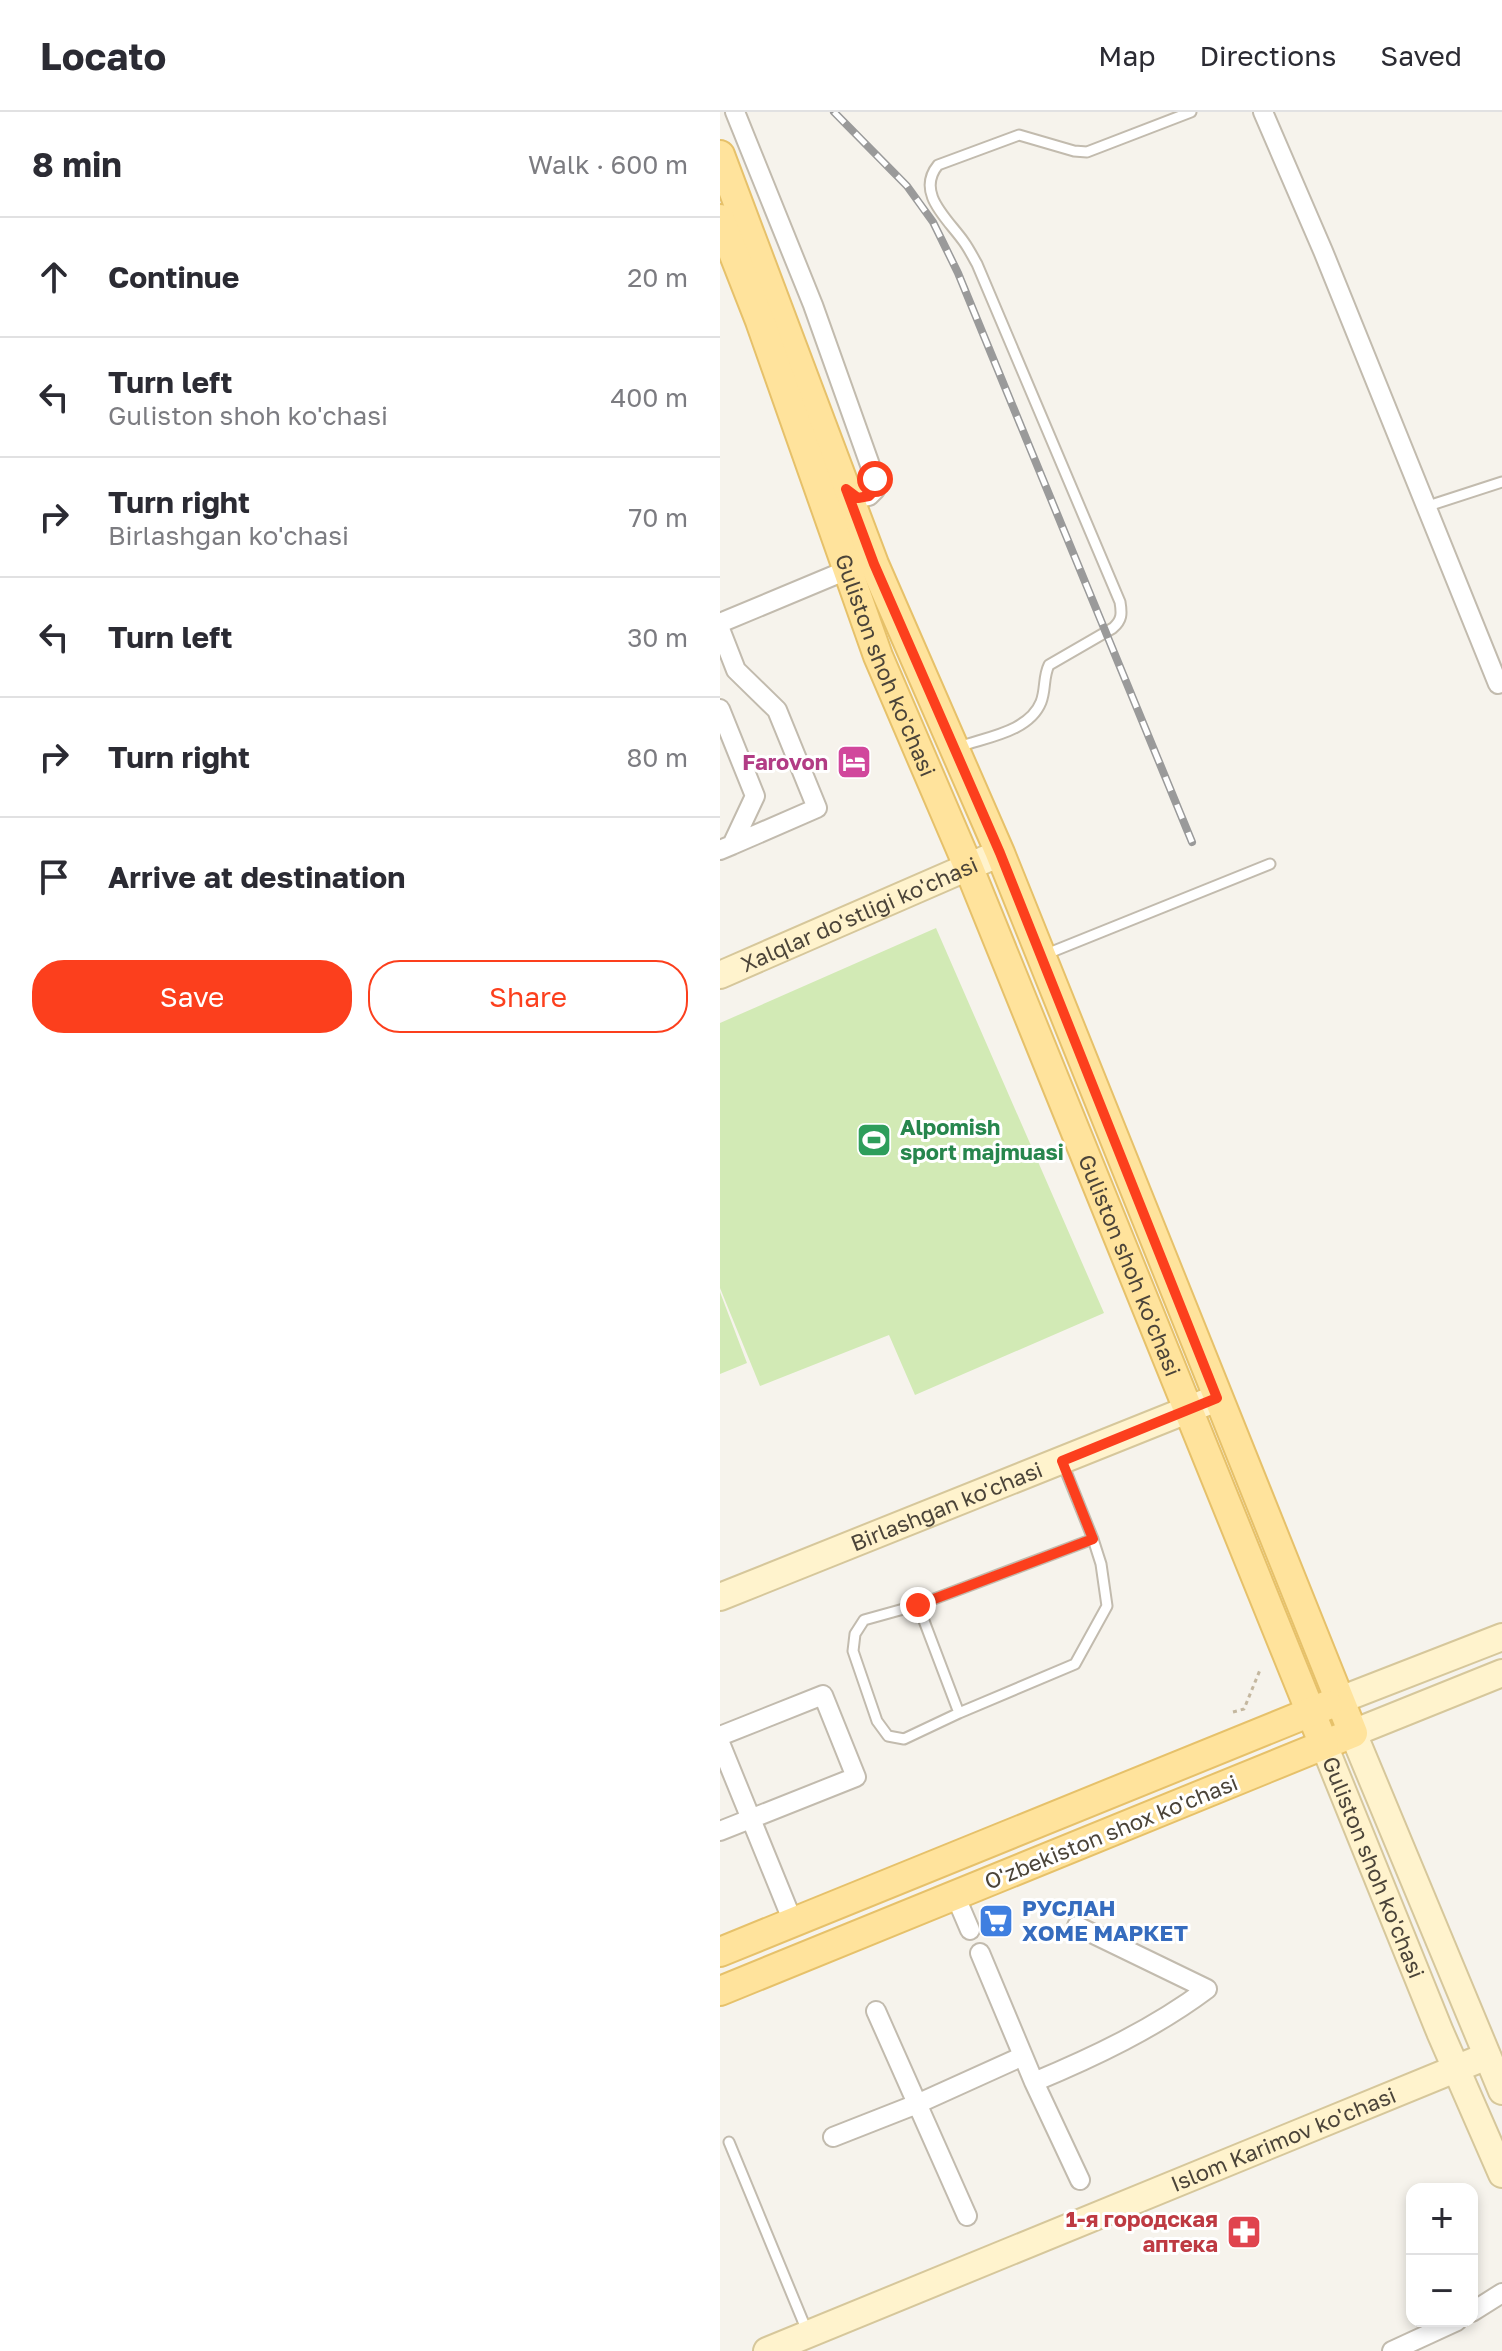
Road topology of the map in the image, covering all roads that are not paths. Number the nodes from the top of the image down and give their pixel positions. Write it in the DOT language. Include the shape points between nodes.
graph roads {
  1 [pos="735,112"];
  2 [pos="1191,112"];
  3 [pos="1263,112"];
  4 [pos="720,155"];
  5 [pos="720,219"];
  6 [pos="770,317"];
  7 [pos="1502,482"];
  8 [pos="846,489"];
  9 [pos="1425,507"];
  10 [pos="847,570"];
  11 [pos="720,626"];
  12 [pos="1498,684"];
  13 [pos="720,709"];
  14 [pos="953,749"];
  15 [pos="726,847"];
  16 [pos="1000,853"];
  17 [pos="1270,864"];
  18 [pos="968,866"];
  19 [pos="1041,956"];
  20 [pos="720,975"];
  21 [pos="1217,1398"];
  22 [pos="1188,1411"];
  23 [pos="1062,1461"];
  24 [pos="1093,1539"];
  25 [pos="720,1597"];
  26 [pos="918,1605"];
  27 [pos="1502,1637"];
  28 [pos="1502,1673"];
  29 [pos="1396,1679"];
  30 [pos="1340,1700"];
  31 [pos="1408,1710"];
  32 [pos="1311,1712"];
  33 [pos="959,1713"];
  34 [pos="1353,1733"];
  35 [pos="1261,1734"];
  36 [pos="720,1736"];
  37 [pos="720,1743"];
  38 [pos="1324,1745"];
  39 [pos="1274,1765"];
  40 [pos="751,1819"];
  41 [pos="720,1831"];
  42 [pos="955,1895"];
  43 [pos="793,1922"];
  44 [pos="1077,1926"];
  45 [pos="970,1930"];
  46 [pos="720,1952"];
  47 [pos="980,1953"];
  48 [pos="720,1991"];
  49 [pos="876,2011"];
  50 [pos="1023,2056"];
  51 [pos="1487,2056"];
  52 [pos="1456,2068"];
  53 [pos="1034,2082"];
  54 [pos="1502,2091"];
  55 [pos="917,2104"];
  56 [pos="833,2137"];
  57 [pos="729,2142"];
  58 [pos="1502,2174"];
  59 [pos="1080,2180"];
  60 [pos="967,2216"];
  61 [pos="1502,2293"];
  62 [pos="1478,2308"];
  63 [pos="1444,2327"];
  64 [pos="808,2334"];
  65 [pos="767,2351"];
  66 [pos="1392,2351"];
  1 -- 8 [label="street" via="813,305 875,479 869,496 858,498"];
  2 -- 14 [label="lane" via="1087,152 1019,135 938,165 931,173 933,201 977,264 1122,613 1113,628 1049,665 1044,695 1030,718"];
  3 -- 9 [label="street"];
  4 -- 6 [label="main road, Guliston shoh ko'chasi"];
  5 -- 6 [label="main road, Guliston shoh ko'chasi"];
  6 -- 8 [label="main road, Guliston shoh ko'chasi"];
  6 -- 10 [label="main road, Guliston shoh ko'chasi"];
  7 -- 9 [label="lane"];
  8 -- 14 [label="main road, Guliston shoh ko'chasi"];
  9 -- 12 [label="street"];
  10 -- 11 [label="street"];
  10 -- 18 [label="main road, Guliston shoh ko'chasi"];
  11 -- 15 [label="street" via="736,670 777,710 817,808"];
  13 -- 15 [label="street" via="755,796"];
  14 -- 16 [label="main road, Guliston shoh ko'chasi"];
  16 -- 18 [label="street, Xalqlar do'stligi ko'chasi"];
  16 -- 19 [label="main road, Guliston shoh ko'chasi"];
  17 -- 19 [label="lane"];
  18 -- 20 [label="street, Xalqlar do'stligi ko'chasi"];
  18 -- 22 [label="main road, Guliston shoh ko'chasi"];
  19 -- 21 [label="main road, Guliston shoh ko'chasi"];
  21 -- 22 [label="street, Birlashgan ko'chasi"];
  21 -- 30 [label="main road, Guliston shoh ko'chasi"];
  22 -- 23 [label="street, Birlashgan ko'chasi"];
  22 -- 32 [label="main road, Guliston shoh ko'chasi"];
  23 -- 24 [label="lane"];
  23 -- 25 [label="street, Birlashgan ko'chasi"];
  24 -- 26 [label="lane"];
  24 -- 33 [label="lane" via="1107,1606 1075,1664"];
  26 -- 33 [label="lane"];
  26 -- 33 [label="lane" via="864,1620 855,1634 853,1651 877,1721 888,1736 904,1739"];
  27 -- 29 [label="street, O'zbekiston shox ko'chasi"];
  28 -- 31 [label="street, O'zbekiston shox ko'chasi"];
  29 -- 30 [label="street, O'zbekiston shox ko'chasi"];
  29 -- 31 [label="street"];
  30 -- 32 [label="main road, O'zbekiston shox ko'chasi"];
  30 -- 34 [label="main road, Guliston shoh ko'chasi"];
  31 -- 34 [label="street, O'zbekiston shox ko'chasi"];
  32 -- 35 [label="main road, O'zbekiston shox ko'chasi"];
  32 -- 38 [label="main road, Guliston shoh ko'chasi"];
  34 -- 38 [label="main road, O'zbekiston shox ko'chasi"];
  34 -- 51 [label="street, Guliston shoh ko'chasi"];
  35 -- 39 [label="main road"];
  35 -- 43 [label="main road, O'zbekiston shox ko'chasi"];
  36 -- 40 [label="street" via="823,1695 856,1777"];
  37 -- 40 [label="street"];
  38 -- 39 [label="main road, O'zbekiston shox ko'chasi"];
  38 -- 52 [label="street, Guliston shoh ko'chasi"];
  39 -- 42 [label="main road, O'zbekiston shox ko'chasi"];
  40 -- 41 [label="street"];
  40 -- 43 [label="street"];
  42 -- 45 [label="street"];
  42 -- 48 [label="main road, O'zbekiston shox ko'chasi"];
  43 -- 46 [label="main road, O'zbekiston shox ko'chasi"];
  44 -- 53 [label="street" via="1207,1989 1092,2057"];
  47 -- 50 [label="street"];
  49 -- 55 [label="street"];
  50 -- 53 [label="street"];
  50 -- 55 [label="street"];
  51 -- 52 [label="street, Islom Karimov ko'chasi"];
  51 -- 54 [label="street, Guliston shoh ko'chasi"];
  52 -- 58 [label="street, Guliston shoh ko'chasi"];
  52 -- 64 [label="street, Islom Karimov ko'chasi"];
  53 -- 59 [label="street"];
  55 -- 56 [label="street"];
  55 -- 60 [label="street"];
  57 -- 64 [label="lane"];
  61 -- 62 [label="street"];
  63 -- 66 [label="street"];
  64 -- 65 [label="street, Islom Karimov ko'chasi"];
}
